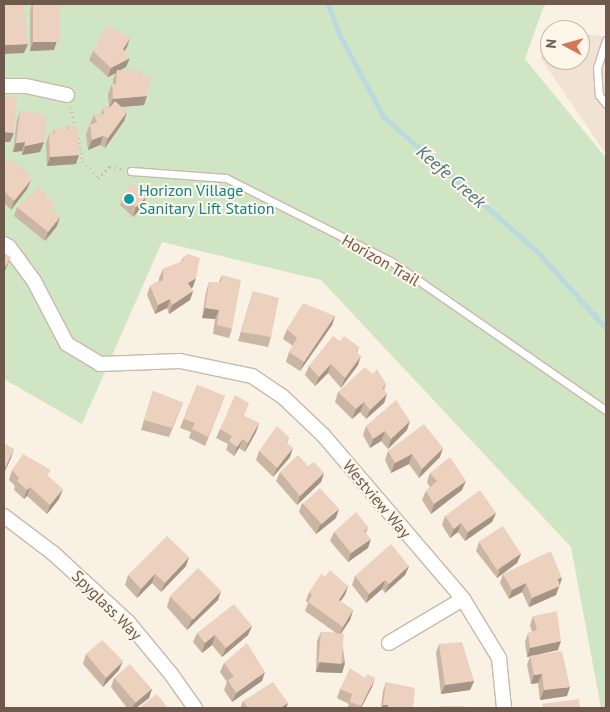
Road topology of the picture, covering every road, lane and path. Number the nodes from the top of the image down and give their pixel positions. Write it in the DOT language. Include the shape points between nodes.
graph roads {
  1 [pos="606,40"];
  2 [pos="4,86"];
  3 [pos="68,95"];
  4 [pos="606,104"];
  5 [pos="130,171"];
  6 [pos="4,244"];
  7 [pos="606,410"];
  8 [pos="4,516"];
  9 [pos="463,599"];
  10 [pos="389,643"];
  11 [pos="195,708"];
  12 [pos="504,708"];
  1 -- 4 [label="lane" via="597,68 599,95"];
  2 -- 3 [label="street" via="26,86"];
  3 -- 5 [label="path" via="83,161 89,170 98,178 110,166"];
  5 -- 7 [label="lane, Horizon Trail" via="226,178 235,182 392,262"];
  6 -- 9 [label="street, Westview Way" via="34,281 67,344 100,364 180,361 252,376 282,396 324,436"];
  8 -- 11 [label="street, Spyglass Way" via="53,553 128,622"];
  9 -- 10 [label="street"];
  9 -- 12 [label="street, Westview Way" via="499,658"];
}
